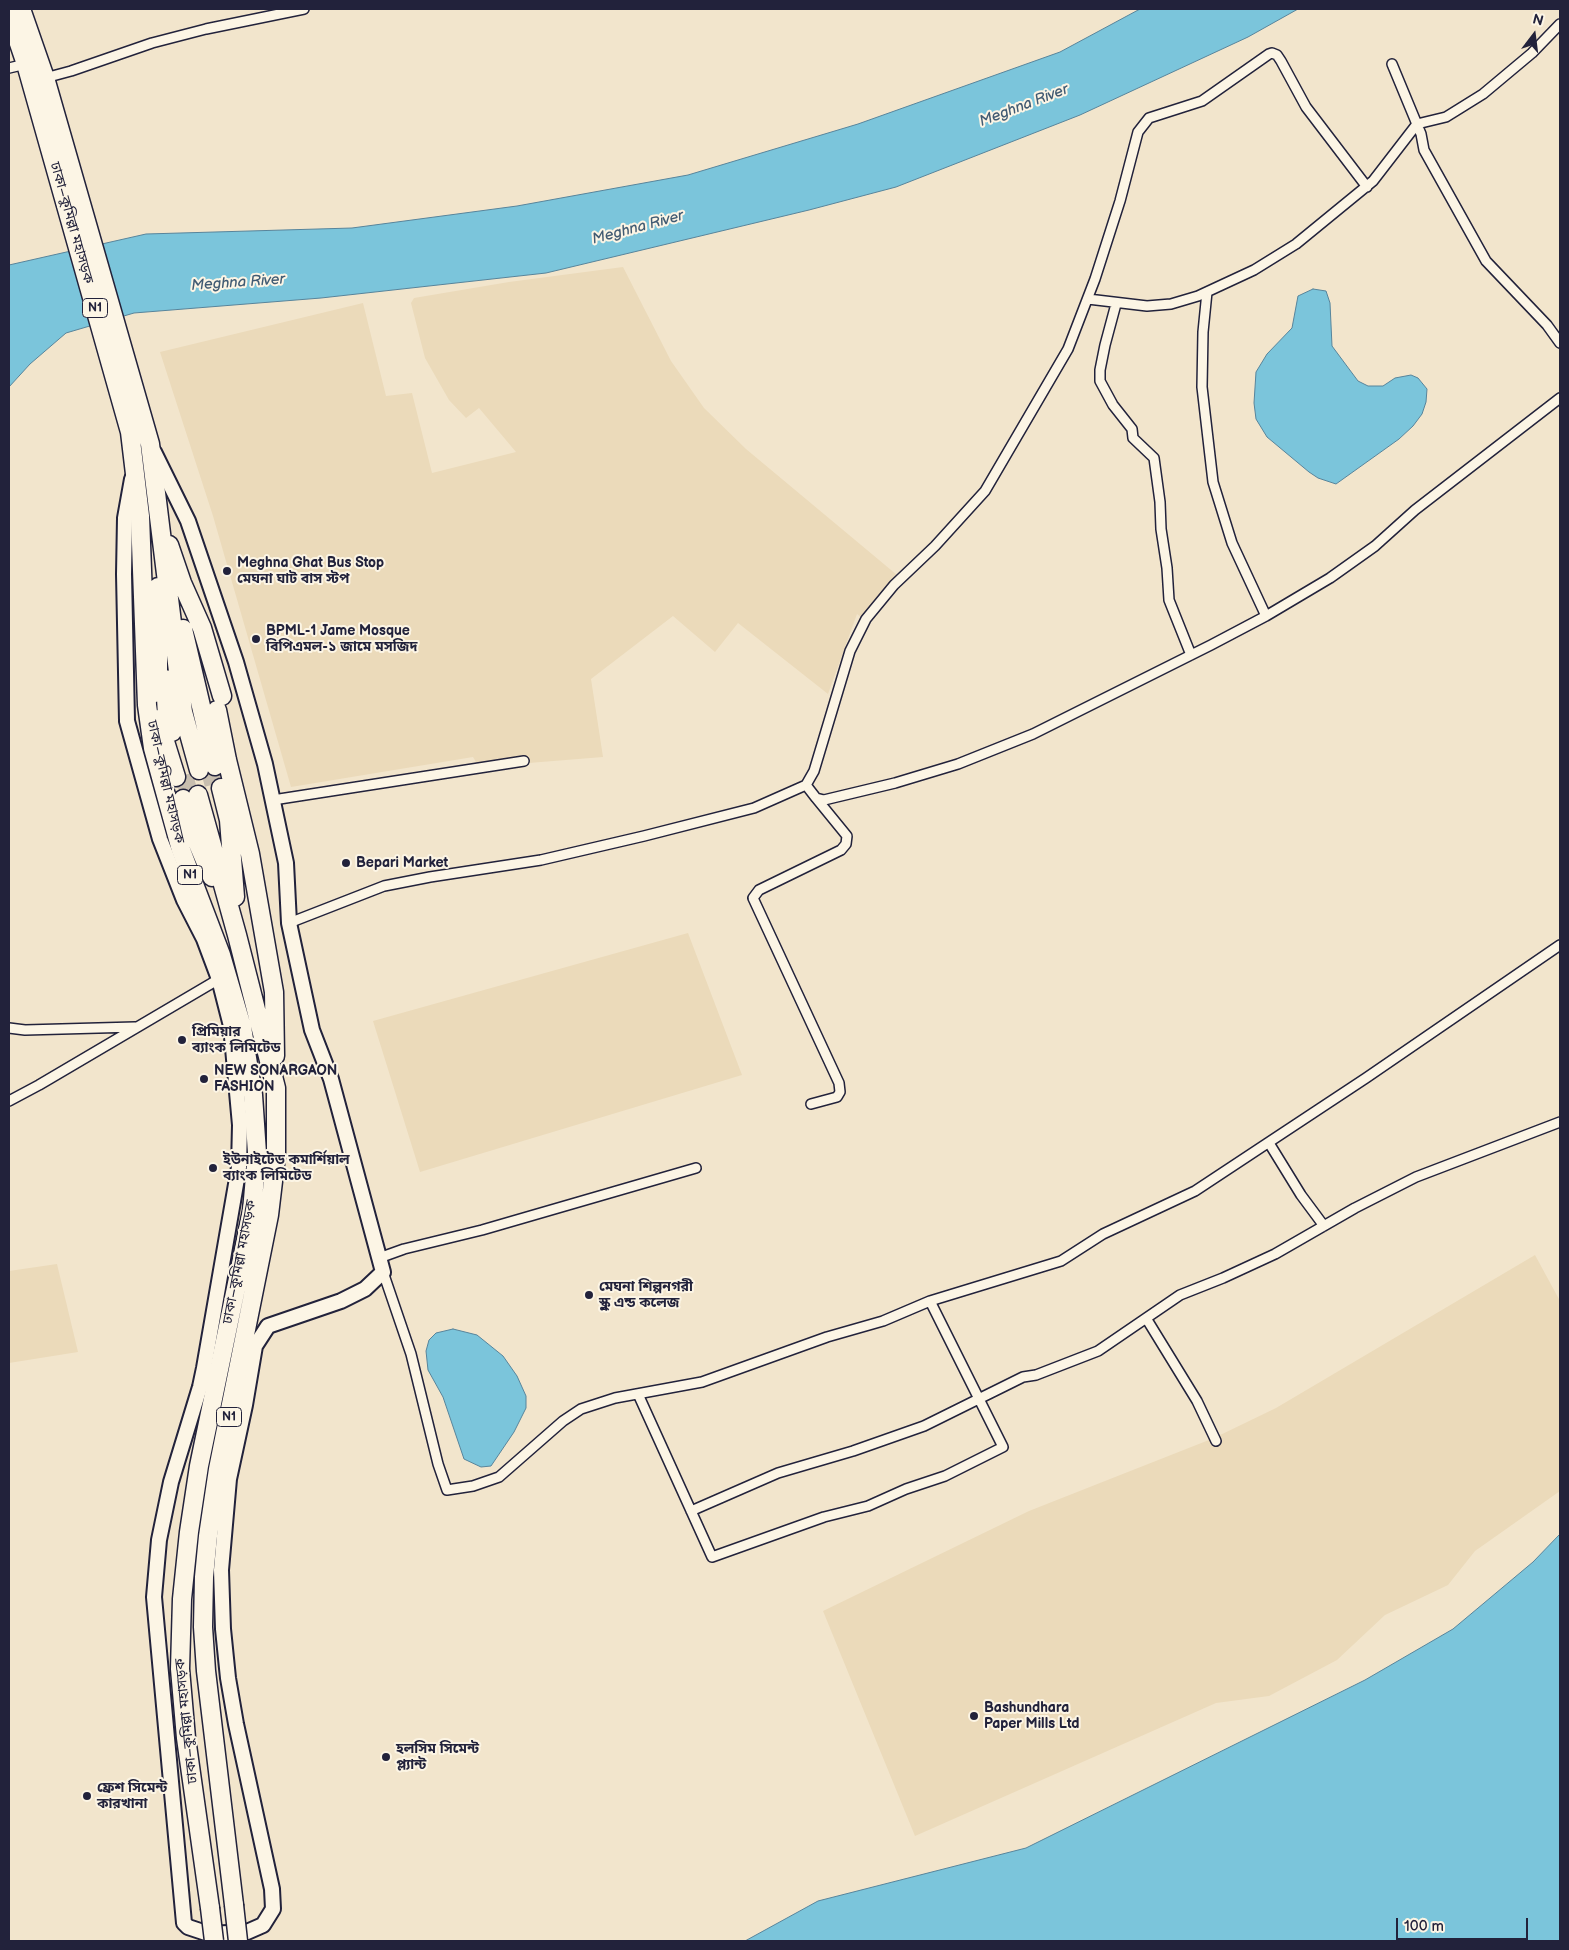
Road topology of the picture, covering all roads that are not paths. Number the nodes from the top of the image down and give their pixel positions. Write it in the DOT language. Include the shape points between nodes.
graph roads {
  1 [pos="21,9"];
  2 [pos="304,9"];
  3 [pos="9,14"];
  4 [pos="1560,24"];
  5 [pos="26,64"];
  6 [pos="1392,64"];
  7 [pos="9,68"];
  8 [pos="45,78"];
  9 [pos="1417,124"];
  10 [pos="67,182"];
  11 [pos="1367,187"];
  12 [pos="1207,292"];
  13 [pos="1088,299"];
  14 [pos="1116,304"];
  15 [pos="1560,343"];
  16 [pos="1560,398"];
  17 [pos="137,428"];
  18 [pos="150,444"];
  19 [pos="135,466"];
  20 [pos="158,514"];
  21 [pos="1266,616"];
  22 [pos="1191,655"];
  23 [pos="524,761"];
  24 [pos="200,770"];
  25 [pos="806,785"];
  26 [pos="816,798"];
  27 [pos="273,800"];
  28 [pos="289,922"];
  29 [pos="237,935"];
  30 [pos="1560,945"];
  31 [pos="219,979"];
  32 [pos="136,1027"];
  33 [pos="9,1028"];
  34 [pos="276,1088"];
  35 [pos="9,1101"];
  36 [pos="811,1104"];
  37 [pos="1560,1122"];
  38 [pos="1269,1143"];
  39 [pos="696,1168"];
  40 [pos="1324,1226"];
  41 [pos="379,1258"];
  42 [pos="383,1272"];
  43 [pos="930,1301"];
  44 [pos="1146,1318"];
  45 [pos="638,1394"];
  46 [pos="980,1399"];
  47 [pos="1216,1441"];
  48 [pos="691,1511"];
  49 [pos="214,1941"];
  50 [pos="238,1941"];
  1 -- 8 [label="highway, ঢাকা–কুমিল্লা মহাসড়ক / N1"];
  2 -- 8 [label="street" via="170,38"];
  3 -- 5 [label="highway, ঢাকা–কুমিল্লা মহাসড়ক / N1"];
  4 -- 9 [label="street" via="1532,53 1483,94 1446,117"];
  5 -- 7 [label="street"];
  5 -- 10 [label="highway, ঢাকা–কুমিল্লা মহাসড়ক / N1"];
  6 -- 9 [label="street"];
  8 -- 10 [label="highway, ঢাকা–কুমিল্লা মহাসড়ক / N1"];
  9 -- 11 [label="street"];
  9 -- 15 [label="street" via="1424,150 1486,261"];
  10 -- 17 [label="highway, ঢাকা–কুমিল্লা মহাসড়ক / N1"];
  11 -- 12 [label="street" via="1296,244 1254,270"];
  11 -- 13 [label="street" via="1306,107 1277,55 1269,54 1202,101 1144,122 1138,132 1120,201"];
  12 -- 14 [label="street" via="1170,304"];
  12 -- 21 [label="street" via="1202,387 1213,482 1232,543"];
  13 -- 14 [label="street"];
  13 -- 25 [label="street" via="1068,349 985,491 866,618 850,651 814,771"];
  14 -- 22 [label="street" via="1100,381 1113,406 1132,428 1133,438 1154,458 1169,600"];
  16 -- 21 [label="street" via="1375,546 1330,578"];
  17 -- 18 [label="highway, ঢাকা–কুমিল্লা মহাসড়ক / N1"];
  17 -- 19 [label="highway, ঢাকা–কুমিল্লা মহাসড়ক / N1"];
  18 -- 20 [label="highway, ঢাকা–কুমিল্লা মহাসড়ক / N1"];
  18 -- 27 [label="street" via="188,521 236,662"];
  19 -- 31 [label="street" via="125,518 127,721 160,839"];
  19 -- 49 [label="highway, ঢাকা–কুমিল্লা মহাসড়ক / N1, bridge" via="147,705 153,748 181,850 221,955 242,1027 253,1095 257,1153 252,1211 199,1466 182,1599 180,1679"];
  20 -- 24 [label="highway, ঢাকা–কুমিল্লা মহাসড়ক / N1" via="200,708"];
  20 -- 24 [label="highway, ঢাকা–কুমিল্লা মহাসড়ক / N1" via="175,714"];
  20 -- 24 [label="highway, ঢাকা–কুমিল্লা মহাসড়ক / N1" via="182,583 215,704"];
  21 -- 22 [label="street"];
  22 -- 26 [label="street" via="1033,734 958,764 842,796 824,800"];
  23 -- 27 [label="street"];
  24 -- 34 [label="highway, ঢাকা–কুমিল্লা মহাসড়ক / N1" via="250,854 274,992"];
  25 -- 26 [label="street"];
  25 -- 28 [label="street" via="754,808 644,836 541,860 384,886"];
  26 -- 36 [label="street" via="847,836 846,844 841,850 759,890 753,898 839,1083 837,1097"];
  27 -- 28 [label="street" via="286,863"];
  28 -- 41 [label="street" via="312,1030 330,1079"];
  29 -- 29 [label="highway, ঢাকা–কুমিল্লা মহাসড়ক / N1" via="230,820 202,794 199,830"];
  29 -- 34 [label="highway, ঢাকা–কুমিল্লা মহাসড়ক / N1"];
  30 -- 38 [label="street"];
  31 -- 32 [label="street"];
  31 -- 42 [label="street" via="235,1058 240,1167 200,1387 171,1482 161,1531 154,1597 184,1923 197,1932 247,1932 264,1925 273,1909 272,1890 236,1724 223,1629 221,1570 229,1479 255,1346 268,1326 341,1301 365,1289"];
  32 -- 33 [label="street"];
  32 -- 35 [label="street"];
  34 -- 50 [label="highway, ঢাকা–কুমিল্লা মহাসড়ক / N1, bridge" via="276,1156 269,1215 218,1469 204,1577 206,1671"];
  37 -- 40 [label="street" via="1416,1177"];
  38 -- 40 [label="street"];
  38 -- 43 [label="street" via="1195,1191 1103,1234 1061,1261"];
  39 -- 41 [label="street"];
  40 -- 44 [label="street" via="1274,1254 1180,1295"];
  41 -- 42 [label="street"];
  42 -- 45 [label="street" via="411,1354 447,1490 499,1477 581,1409"];
  43 -- 45 [label="street" via="883,1321 827,1337 702,1382"];
  43 -- 46 [label="street"];
  44 -- 46 [label="street" via="1098,1351 1023,1377"];
  44 -- 47 [label="street" via="1197,1401"];
  45 -- 48 [label="street"];
  46 -- 48 [label="street" via="924,1426 778,1473"];
  46 -- 48 [label="street" via="1003,1447 945,1476 868,1506 824,1516 712,1557"];
}
